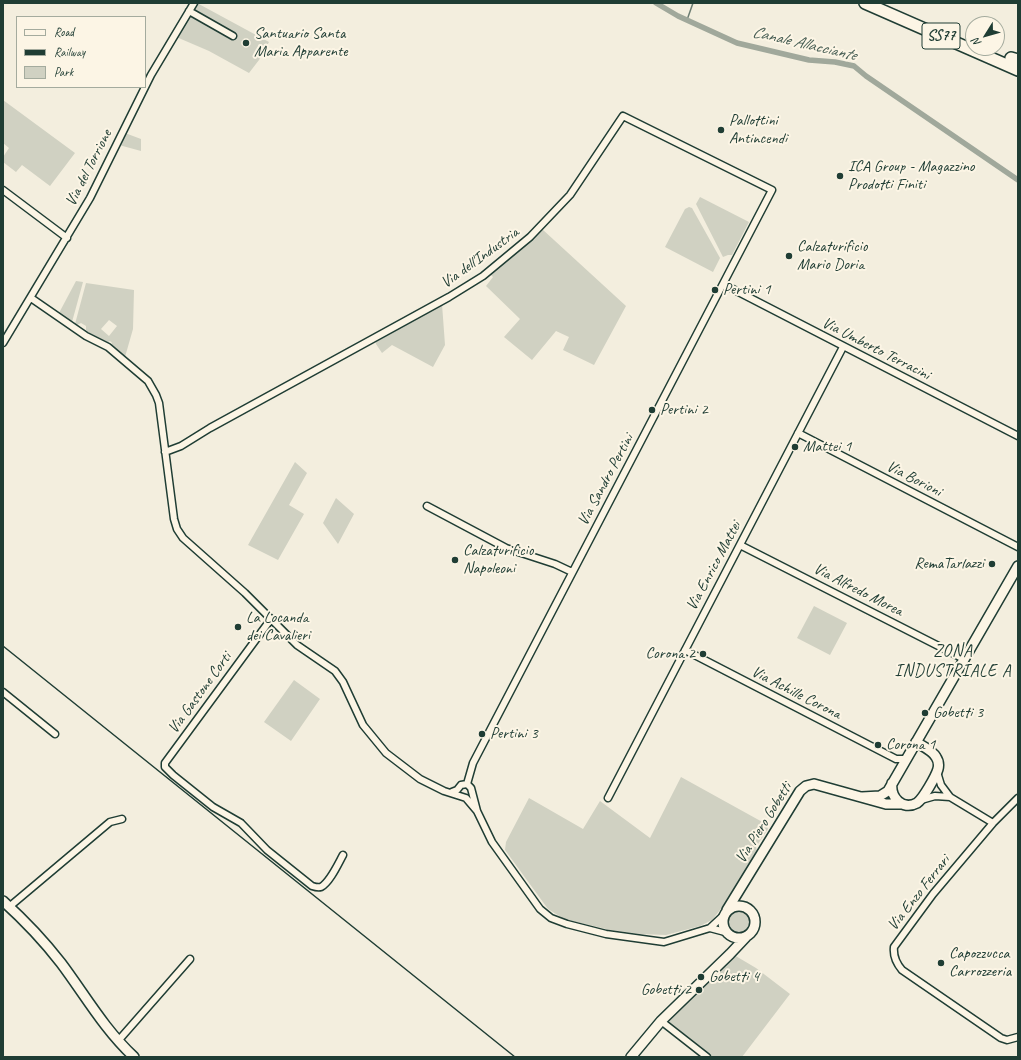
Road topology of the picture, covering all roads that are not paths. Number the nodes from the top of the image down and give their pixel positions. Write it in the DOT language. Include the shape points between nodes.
graph roads {
  1 [pos="194,3"];
  2 [pos="865,3"];
  3 [pos="882,3"];
  4 [pos="189,11"];
  5 [pos="233,36"];
  6 [pos="965,39"];
  7 [pos="1005,55"];
  8 [pos="1016,60"];
  9 [pos="1018,70"];
  10 [pos="146,85"];
  11 [pos="145,88"];
  12 [pos="3,190"];
  13 [pos="772,190"];
  14 [pos="67,238"];
  15 [pos="723,284"];
  16 [pos="31,298"];
  17 [pos="3,343"];
  18 [pos="843,347"];
  19 [pos="798,434"];
  20 [pos="1018,436"];
  21 [pos="165,452"];
  22 [pos="427,506"];
  23 [pos="740,545"];
  24 [pos="1018,547"];
  25 [pos="1018,566"];
  26 [pos="572,572"];
  27 [pos="271,619"];
  28 [pos="685,650"];
  29 [pos="964,659"];
  30 [pos="3,692"];
  31 [pos="55,734"];
  32 [pos="916,742"];
  33 [pos="904,763"];
  34 [pos="937,772"];
  35 [pos="892,783"];
  36 [pos="467,784"];
  37 [pos="459,792"];
  38 [pos="471,792"];
  39 [pos="862,797"];
  40 [pos="950,797"];
  41 [pos="466,798"];
  42 [pos="608,798"];
  43 [pos="1018,798"];
  44 [pos="919,801"];
  45 [pos="902,804"];
  46 [pos="477,811"];
  47 [pos="122,819"];
  48 [pos="993,823"];
  49 [pos="344,855"];
  50 [pos="742,886"];
  51 [pos="6,904"];
  52 [pos="746,908"];
  53 [pos="726,913"];
  54 [pos="710,928"];
  55 [pos="727,934"];
  56 [pos="746,937"];
  57 [pos="730,954"];
  58 [pos="190,959"];
  59 [pos="661,1021"];
  60 [pos="1018,1037"];
  61 [pos="118,1041"];
  62 [pos="134,1057"];
  63 [pos="631,1057"];
  64 [pos="708,1057"];
  1 -- 4 [label="street, Via del Torrione"];
  2 -- 9 [label="highway, SS77"];
  3 -- 6 [label="highway, SS77"];
  4 -- 5 [label="street"];
  4 -- 10 [label="street, Via del Torrione"];
  7 -- 8 [label="highway"];
  11 -- 14 [label="street, Via del Torrione" via="97,185"];
  12 -- 14 [label="street"];
  13 -- 15 [label="street, Via Sandro Pertini"];
  13 -- 21 [label="street, Via dell'Industria" via="623,116 584,176 554,213 530,237 483,276 181,446"];
  14 -- 16 [label="street, Via del Torrione"];
  15 -- 18 [label="street, Via Umberto Terracini"];
  15 -- 26 [label="street, Via Sandro Pertini"];
  16 -- 17 [label="street, Via del Torrione"];
  16 -- 21 [label="street" via="86,336 106,345 148,381 159,404"];
  18 -- 19 [label="street, Via Enrico Mattei"];
  18 -- 20 [label="street, Via Umberto Terracini"];
  19 -- 23 [label="street, Via Enrico Mattei"];
  19 -- 24 [label="street, Via Borioni"];
  21 -- 27 [label="street" via="177,529 189,544 238,586"];
  22 -- 26 [label="street" via="506,548 556,564"];
  23 -- 28 [label="street, Via Enrico Mattei"];
  23 -- 29 [label="street, Via Alfredo Morea"];
  25 -- 29 [label="street"];
  26 -- 36 [label="street, Via Sandro Pertini" via="473,763"];
  27 -- 37 [label="street" via="297,645 335,671 343,682 362,725 386,753 420,779 438,788"];
  27 -- 49 [label="street, Via Gastone Corti" via="165,763 165,767 213,807 241,823 267,850 312,886 321,887"];
  28 -- 33 [label="street, Via Achille Corona"];
  28 -- 42 [label="street, Via Enrico Mattei"];
  29 -- 32 [label="street"];
  30 -- 31 [label="street"];
  32 -- 33 [label="street"];
  32 -- 34 [label="street" via="936,757"];
  33 -- 35 [label="street"];
  34 -- 40 [label="street" via="941,785"];
  34 -- 44 [label="street"];
  35 -- 39 [label="street" via="884,794"];
  35 -- 45 [label="street" via="893,795"];
  36 -- 37 [label="street" via="463,784"];
  36 -- 38 [label="street"];
  37 -- 41 [label="street"];
  38 -- 41 [label="street"];
  38 -- 46 [label="street"];
  39 -- 45 [label="street, Via Piero Gobetti" via="886,804"];
  39 -- 50 [label="street, Via Piero Gobetti" via="814,784 802,788"];
  40 -- 44 [label="street" via="935,796"];
  40 -- 48 [label="street"];
  41 -- 46 [label="street"];
  43 -- 48 [label="street, Via Enzo Ferrari"];
  44 -- 45 [label="street" via="911,805"];
  46 -- 54 [label="street" via="498,851 540,909 551,918 606,934 660,942"];
  47 -- 51 [label="street" via="110,822"];
  48 -- 60 [label="street, Via Enzo Ferrari" via="933,894 894,947 893,953 896,963 902,970 1001,1038 1008,1040"];
  50 -- 52 [label="street, Via Piero Gobetti"];
  50 -- 53 [label="street, Via Piero Gobetti"];
  51 -- 61 [label="street" via="47,946"];
  52 -- 53 [label="street" via="734,907"];
  52 -- 56 [label="street" via="752,913 755,921 752,932"];
  53 -- 54 [label="street"];
  53 -- 55 [label="street" via="722,924"];
  54 -- 55 [label="street"];
  55 -- 56 [label="street" via="739,939"];
  55 -- 57 [label="street" via="732,946"];
  56 -- 57 [label="street"];
  57 -- 59 [label="street"];
  58 -- 61 [label="street"];
  59 -- 63 [label="street"];
  59 -- 64 [label="street"];
  61 -- 62 [label="street"];
}
